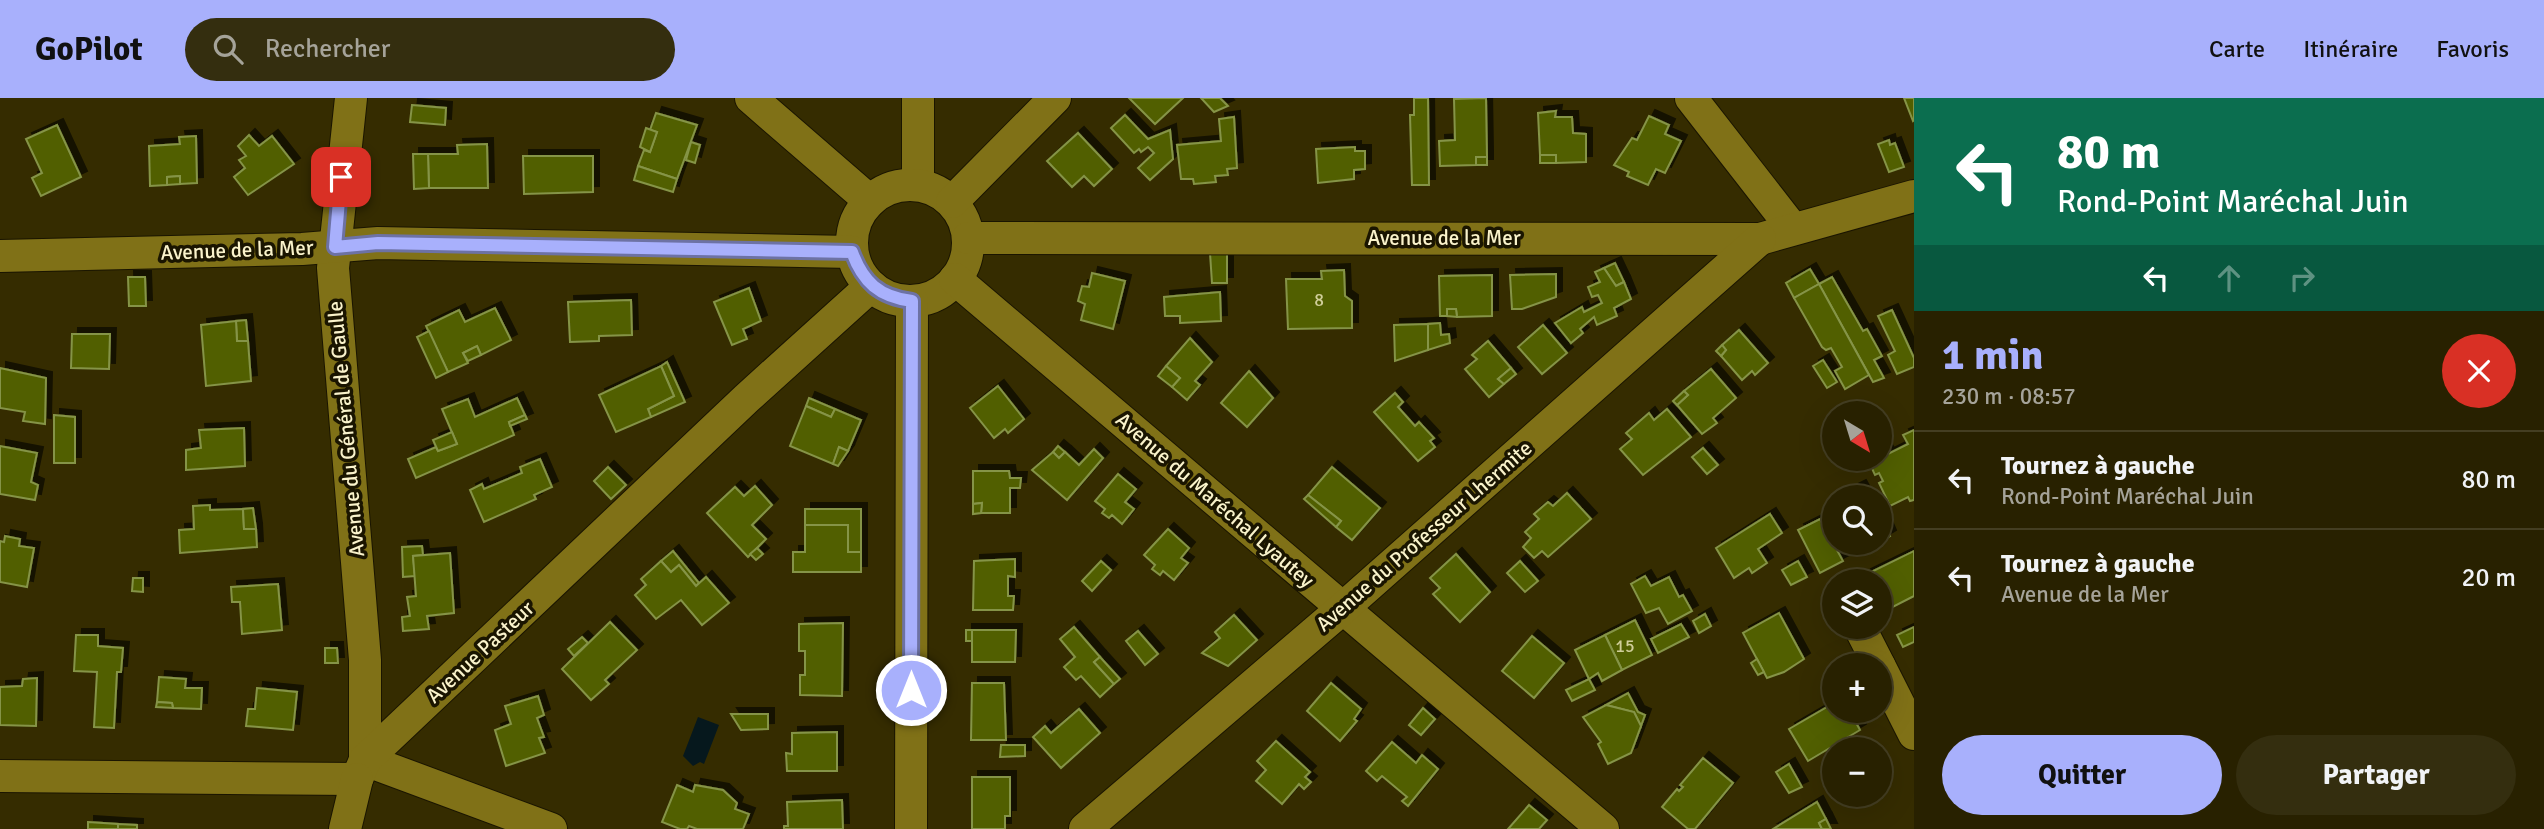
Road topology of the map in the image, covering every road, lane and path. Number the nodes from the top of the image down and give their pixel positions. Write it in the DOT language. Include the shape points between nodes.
graph roads {
  1 [pos="351,98"];
  2 [pos="751,98"];
  3 [pos="918,98"];
  4 [pos="1055,98"];
  5 [pos="1691,98"];
  6 [pos="918,185"];
  7 [pos="1914,196"];
  8 [pos="870,201"];
  9 [pos="952,202"];
  10 [pos="1793,229"];
  11 [pos="968,238"];
  12 [pos="1759,239"];
  13 [pos="335,247"];
  14 [pos="852,252"];
  15 [pos="0,256"];
  16 [pos="956,279"];
  17 [pos="871,286"];
  18 [pos="912,301"];
  19 [pos="1342,609"];
  20 [pos="1892,691"];
  21 [pos="1914,734"];
  22 [pos="361,770"];
  23 [pos="0,776"];
  24 [pos="345,829"];
  25 [pos="551,829"];
  26 [pos="911,829"];
  27 [pos="1085,829"];
  28 [pos="1603,829"];
  1 -- 13 [label="street, Avenue du Général de Gaulle"];
  2 -- 8 [label="street"];
  3 -- 6 [label="street"];
  4 -- 9 [label="street"];
  5 -- 10 [label="street"];
  6 -- 8 [label="street" via="884,190"];
  6 -- 9 [label="street"];
  7 -- 10 [label="street, Avenue de la Mer"];
  8 -- 14 [label="street" via="855,224"];
  9 -- 11 [label="street"];
  10 -- 12 [label="street, Avenue de la Mer"];
  11 -- 12 [label="street, Avenue de la Mer"];
  11 -- 16 [label="street"];
  12 -- 19 [label="street, Avenue du Professeur Lhermite"];
  13 -- 14 [label="street, Avenue de la Mer" via="378,243"];
  13 -- 15 [label="street, Avenue de la Mer"];
  13 -- 22 [label="street, Avenue du Général de Gaulle" via="333,268 365,660"];
  14 -- 17 [label="street"];
  16 -- 18 [label="street" via="928,298"];
  16 -- 19 [label="street, Avenue du Maréchal Lyautey"];
  17 -- 18 [label="street" via="883,295"];
  17 -- 22 [label="street, Avenue Pasteur" via="737,408"];
  18 -- 26 [label="street"];
  19 -- 27 [label="street, Avenue du Professeur Lhermite"];
  19 -- 28 [label="street, Avenue du Maréchal Lyautey"];
  20 -- 21 [label="street"];
  22 -- 23 [label="street"];
  22 -- 24 [label="street, Avenue du Général de Gaulle"];
  22 -- 25 [label="street"];
}
